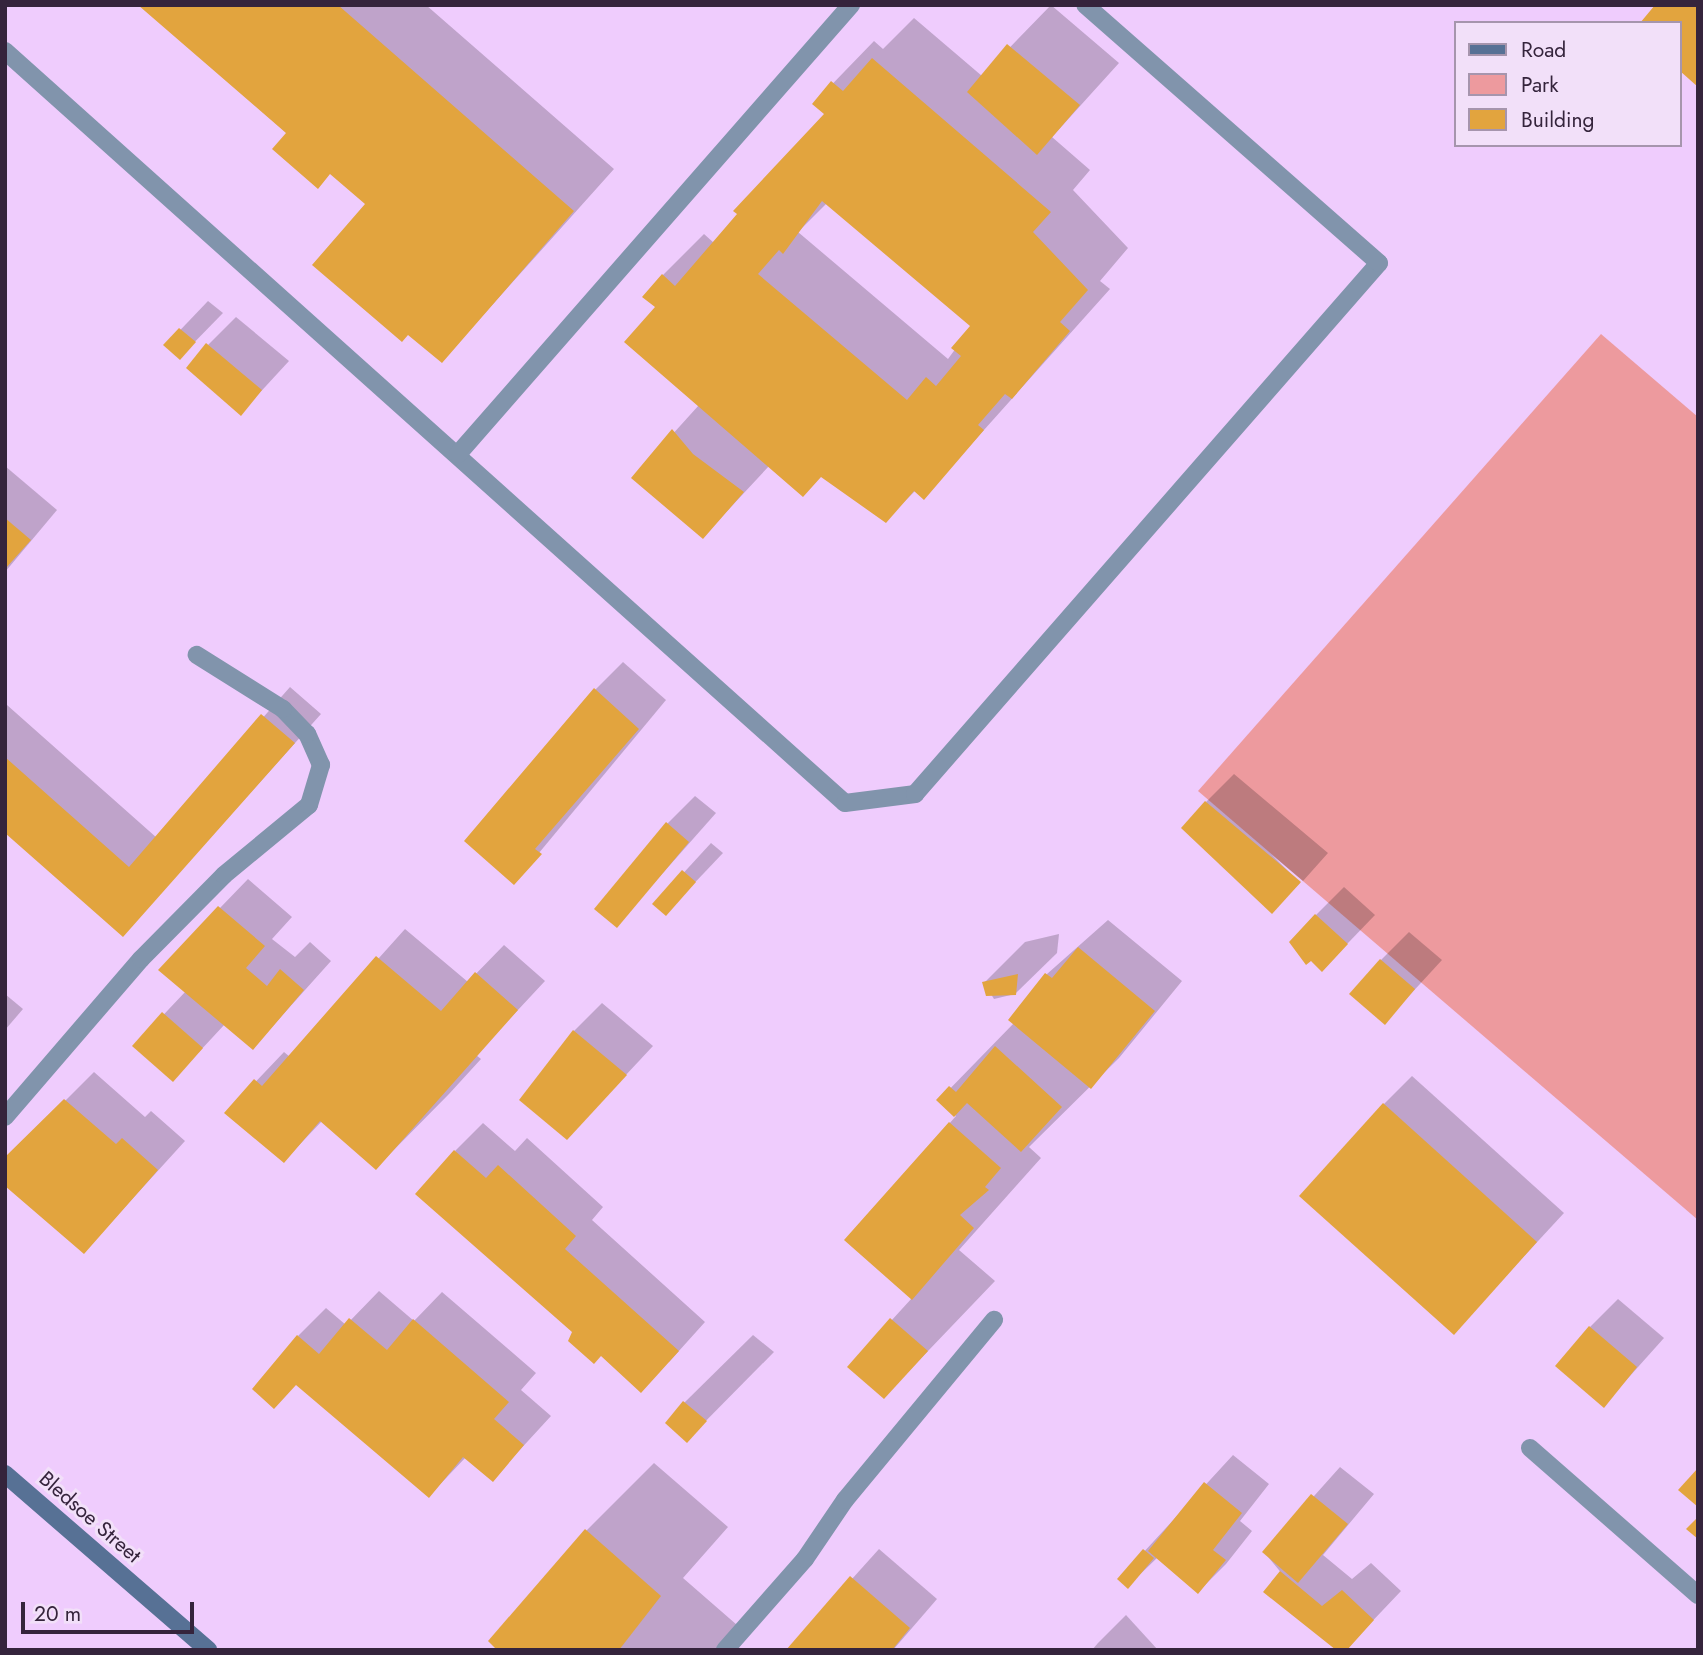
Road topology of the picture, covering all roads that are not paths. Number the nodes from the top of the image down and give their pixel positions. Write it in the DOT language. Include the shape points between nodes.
graph roads {
  1 [pos="851,5"];
  2 [pos="1085,5"];
  3 [pos="5,51"];
  4 [pos="458,454"];
  5 [pos="197,655"];
  6 [pos="5,1116"];
  7 [pos="994,1320"];
  8 [pos="1530,1448"];
  9 [pos="5,1474"];
  10 [pos="1698,1595"];
  11 [pos="208,1650"];
  12 [pos="724,1650"];
  1 -- 4 [label="lane"];
  2 -- 4 [label="lane" via="1378,263 915,794 845,803"];
  3 -- 4 [label="lane"];
  5 -- 6 [label="lane" via="283,709 307,734 321,765 309,805 224,875 141,959"];
  7 -- 12 [label="lane" via="805,1559"];
  8 -- 10 [label="lane"];
  9 -- 11 [label="street, Bledsoe Street"];
}
